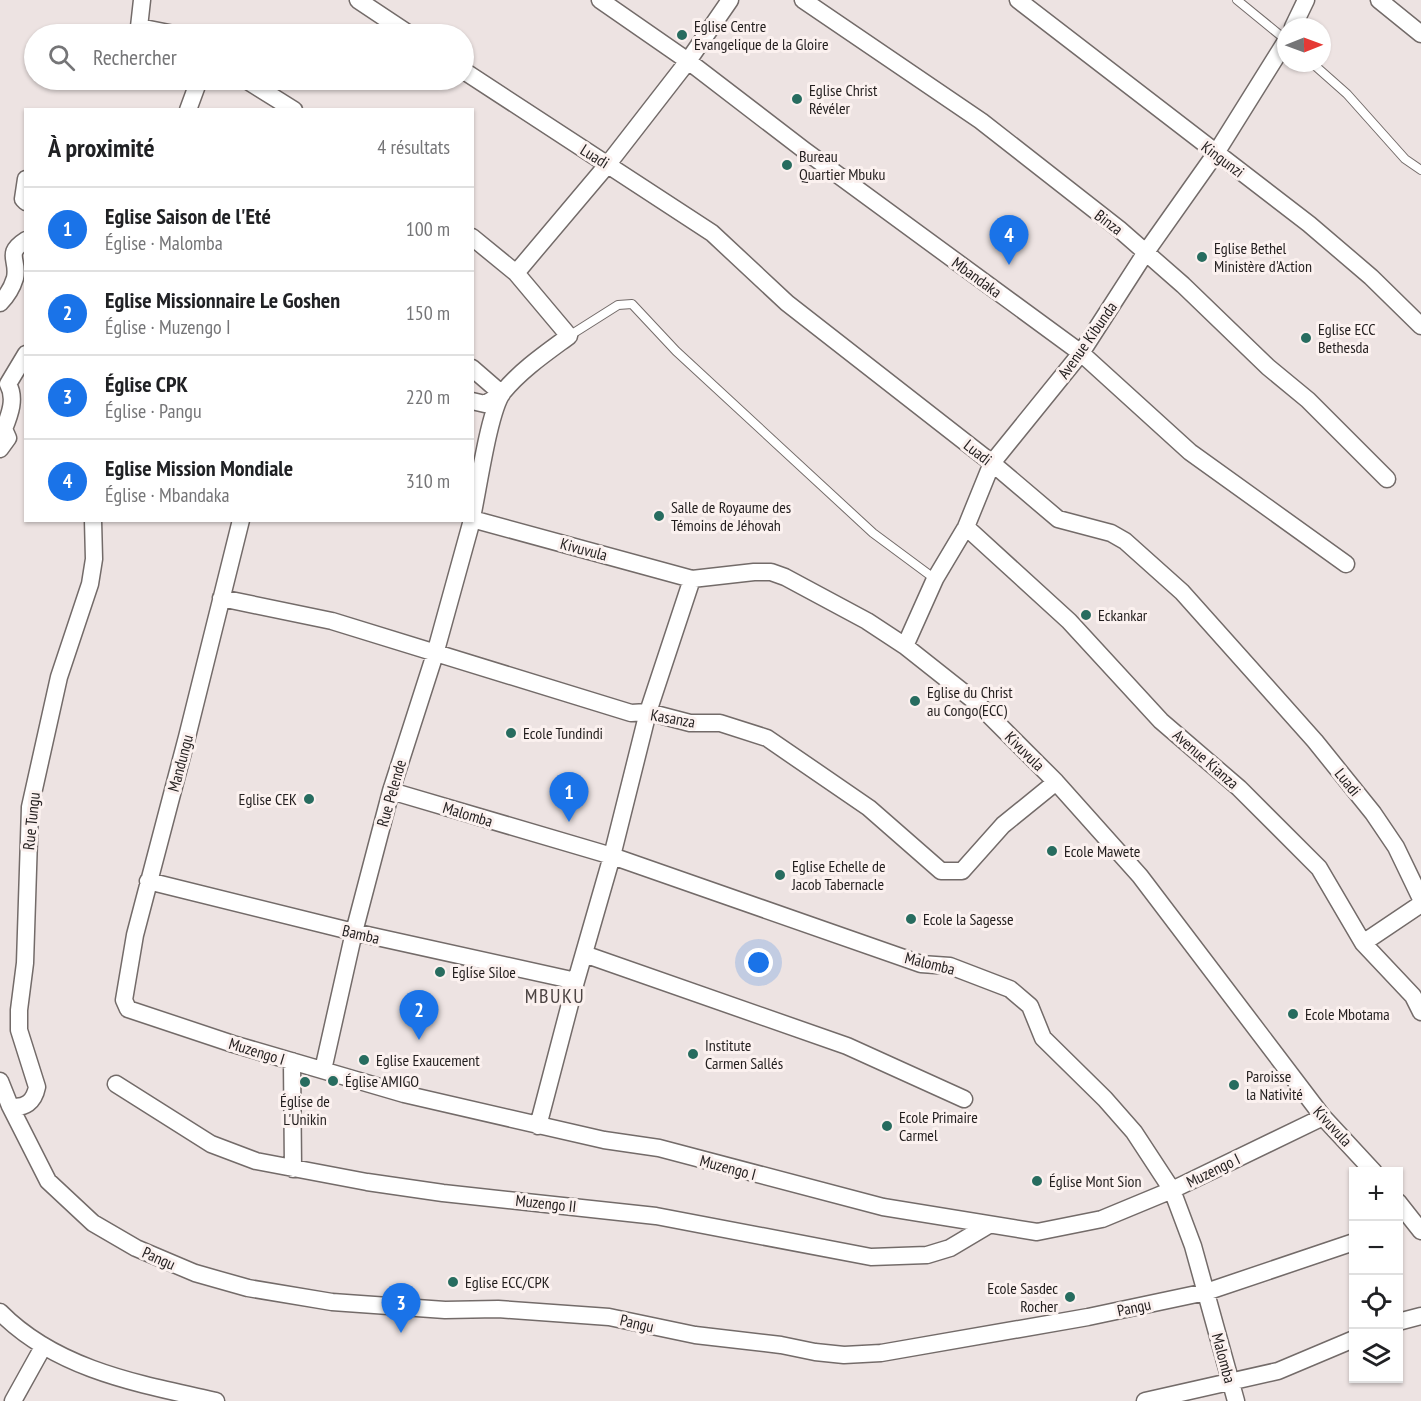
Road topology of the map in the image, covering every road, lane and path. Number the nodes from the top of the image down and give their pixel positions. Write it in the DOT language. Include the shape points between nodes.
graph roads {
  1 [pos="142,0"];
  2 [pos="358,0"];
  3 [pos="600,0"];
  4 [pos="730,0"];
  5 [pos="803,0"];
  6 [pos="1018,0"];
  7 [pos="1237,0"];
  8 [pos="1306,0"];
  9 [pos="1379,0"];
  10 [pos="1297,18"];
  11 [pos="139,24"];
  12 [pos="394,24"];
  13 [pos="1277,33"];
  14 [pos="1421,34"];
  15 [pos="1277,55"];
  16 [pos="688,62"];
  17 [pos="1322,72"];
  18 [pos="474,77"];
  19 [pos="195,90"];
  20 [pos="262,90"];
  21 [pos="189,108"];
  22 [pos="291,108"];
  23 [pos="1216,153"];
  24 [pos="608,164"];
  25 [pos="1421,170"];
  26 [pos="474,239"];
  27 [pos="24,241"];
  28 [pos="1146,252"];
  29 [pos="516,273"];
  30 [pos="0,303"];
  31 [pos="1421,326"];
  32 [pos="569,336"];
  33 [pos="1082,353"];
  34 [pos="24,357"];
  35 [pos="474,370"];
  36 [pos="502,394"];
  37 [pos="474,401"];
  38 [pos="0,450"];
  39 [pos="992,462"];
  40 [pos="1387,479"];
  41 [pos="474,509"];
  42 [pos="474,520"];
  43 [pos="93,522"];
  44 [pos="240,522"];
  45 [pos="471,522"];
  46 [pos="966,527"];
  47 [pos="1346,564"];
  48 [pos="692,579"];
  49 [pos="934,579"];
  50 [pos="221,598"];
  51 [pos="904,646"];
  52 [pos="435,654"];
  53 [pos="648,712"];
  54 [pos="1056,782"];
  55 [pos="391,791"];
  56 [pos="612,856"];
  57 [pos="148,881"];
  58 [pos="1421,899"];
  59 [pos="1421,904"];
  60 [pos="354,932"];
  61 [pos="1363,943"];
  62 [pos="584,954"];
  63 [pos="576,981"];
  64 [pos="125,1006"];
  65 [pos="1421,1012"];
  66 [pos="292,1061"];
  67 [pos="324,1070"];
  68 [pos="0,1081"];
  69 [pos="116,1084"];
  70 [pos="964,1099"];
  71 [pos="9,1106"];
  72 [pos="1323,1117"];
  73 [pos="538,1126"];
  74 [pos="1369,1167"];
  75 [pos="293,1169"];
  76 [pos="1172,1190"];
  77 [pos="987,1226"];
  78 [pos="1349,1243"];
  79 [pos="1206,1292"];
  80 [pos="0,1312"];
  81 [pos="1421,1316"];
  82 [pos="1403,1321"];
  83 [pos="1349,1341"];
  84 [pos="43,1347"];
  85 [pos="1230,1380"];
  86 [pos="13,1401"];
  87 [pos="216,1401"];
  88 [pos="1145,1401"];
  89 [pos="1236,1401"];
  1 -- 11 [label="street"];
  2 -- 12 [label="street"];
  3 -- 16 [label="street, Mbandaka"];
  4 -- 16 [label="street"];
  5 -- 28 [label="street, Binza" via="981,122"];
  6 -- 23 [label="street, Kingunzi"];
  7 -- 13 [label="lane"];
  8 -- 10 [label="street"];
  9 -- 14 [label="street"];
  15 -- 23 [label="street, Avenue Kibunda"];
  16 -- 24 [label="street"];
  16 -- 33 [label="street, Mbandaka"];
  17 -- 25 [label="lane" via="1405,159"];
  18 -- 24 [label="street, Luadi"];
  19 -- 21 [label="street"];
  20 -- 22 [label="street"];
  23 -- 28 [label="street, Avenue Kibunda"];
  23 -- 31 [label="street, Kingunzi" via="1309,224"];
  24 -- 29 [label="street"];
  24 -- 39 [label="street, Luadi" via="712,233 787,303"];
  26 -- 29 [label="street"];
  27 -- 30 [label="street" via="12,255 15,277"];
  28 -- 33 [label="street, Avenue Kibunda"];
  28 -- 40 [label="street, Binza" via="1308,400"];
  29 -- 32 [label="street"];
  32 -- 36 [label="street, Rue Pelende" via="529,366"];
  32 -- 49 [label="lane" via="618,305 632,304 676,351 832,496"];
  33 -- 39 [label="street, Avenue Kibunda"];
  33 -- 47 [label="street, Mbandaka" via="1190,452"];
  34 -- 38 [label="street" via="8,384 12,391 11,411 4,429 8,438"];
  35 -- 36 [label="street"];
  36 -- 37 [label="street" via="485,404"];
  36 -- 41 [label="street, Rue Pelende" via="486,446"];
  39 -- 46 [label="street, Avenue Kibunda"];
  39 -- 58 [label="street, Luadi" via="1058,519 1111,533 1125,541 1182,591 1279,699 1373,813 1396,847"];
  42 -- 48 [label="street, Kivuvula"];
  43 -- 71 [label="street, Rue Tungu" via="90,584 58,677 30,807 25,963 19,1010 20,1030 37,1087 27,1106"];
  44 -- 50 [label="street, Mandungu"];
  45 -- 52 [label="street, Rue Pelende"];
  46 -- 49 [label="street, Avenue Kibunda"];
  46 -- 61 [label="street, Avenue Kianza" via="1069,621 1161,721 1239,788 1319,868"];
  48 -- 51 [label="street, Kivuvula" via="771,572 867,621"];
  48 -- 53 [label="street"];
  49 -- 51 [label="street, Avenue Kibunda"];
  50 -- 52 [label="street, Kasanza" via="332,621"];
  50 -- 57 [label="street, Mandungu"];
  51 -- 54 [label="street, Kivuvula" via="978,703"];
  52 -- 53 [label="street, Kasanza" via="631,713"];
  52 -- 55 [label="street, Rue Pelende"];
  53 -- 54 [label="street, Kasanza" via="690,723 720,723 766,738 869,808 946,873 962,871 1003,825"];
  53 -- 56 [label="street"];
  54 -- 72 [label="street, Kivuvula" via="1140,876"];
  55 -- 56 [label="street, Malomba"];
  55 -- 60 [label="street, Rue Pelende"];
  56 -- 62 [label="street"];
  56 -- 76 [label="street, Malomba" via="921,964 950,966 1010,989 1030,1005 1043,1038 1134,1132"];
  57 -- 60 [label="street, Bamba"];
  57 -- 64 [label="street, Mandungu" via="123,1000"];
  59 -- 61 [label="street"];
  60 -- 63 [label="street, Bamba"];
  60 -- 67 [label="street, Rue Pelende"];
  61 -- 65 [label="street, Avenue Kianza" via="1413,996"];
  62 -- 63 [label="street"];
  62 -- 70 [label="street" via="847,1046"];
  63 -- 73 [label="street"];
  64 -- 66 [label="street, Muzengo I"];
  66 -- 67 [label="street, Muzengo I"];
  66 -- 75 [label="street"];
  67 -- 73 [label="street, Muzengo I"];
  68 -- 71 [label="street, Pangu"];
  69 -- 75 [label="street, Muzengo II" via="211,1144 255,1161"];
  71 -- 79 [label="street, Pangu" via="48,1181 93,1223 136,1248 195,1273 248,1288 332,1302 609,1317 695,1335 844,1355 920,1347"];
  72 -- 74 [label="street, Kivuvula"];
  72 -- 76 [label="street, Muzengo I"];
  73 -- 77 [label="street, Muzengo I" via="659,1149 884,1207"];
  75 -- 77 [label="street, Muzengo II" via="442,1193 656,1216 871,1257 927,1255 950,1248"];
  76 -- 77 [label="street, Muzengo I" via="1102,1219 1037,1232"];
  76 -- 79 [label="street, Malomba"];
  78 -- 79 [label="street, Pangu"];
  79 -- 85 [label="street, Malomba"];
  80 -- 84 [label="street"];
  81 -- 82 [label="street"];
  83 -- 85 [label="street" via="1278,1371"];
  84 -- 86 [label="street"];
  84 -- 87 [label="street" via="98,1371"];
  85 -- 88 [label="street"];
  85 -- 89 [label="street, Malomba"];
}
